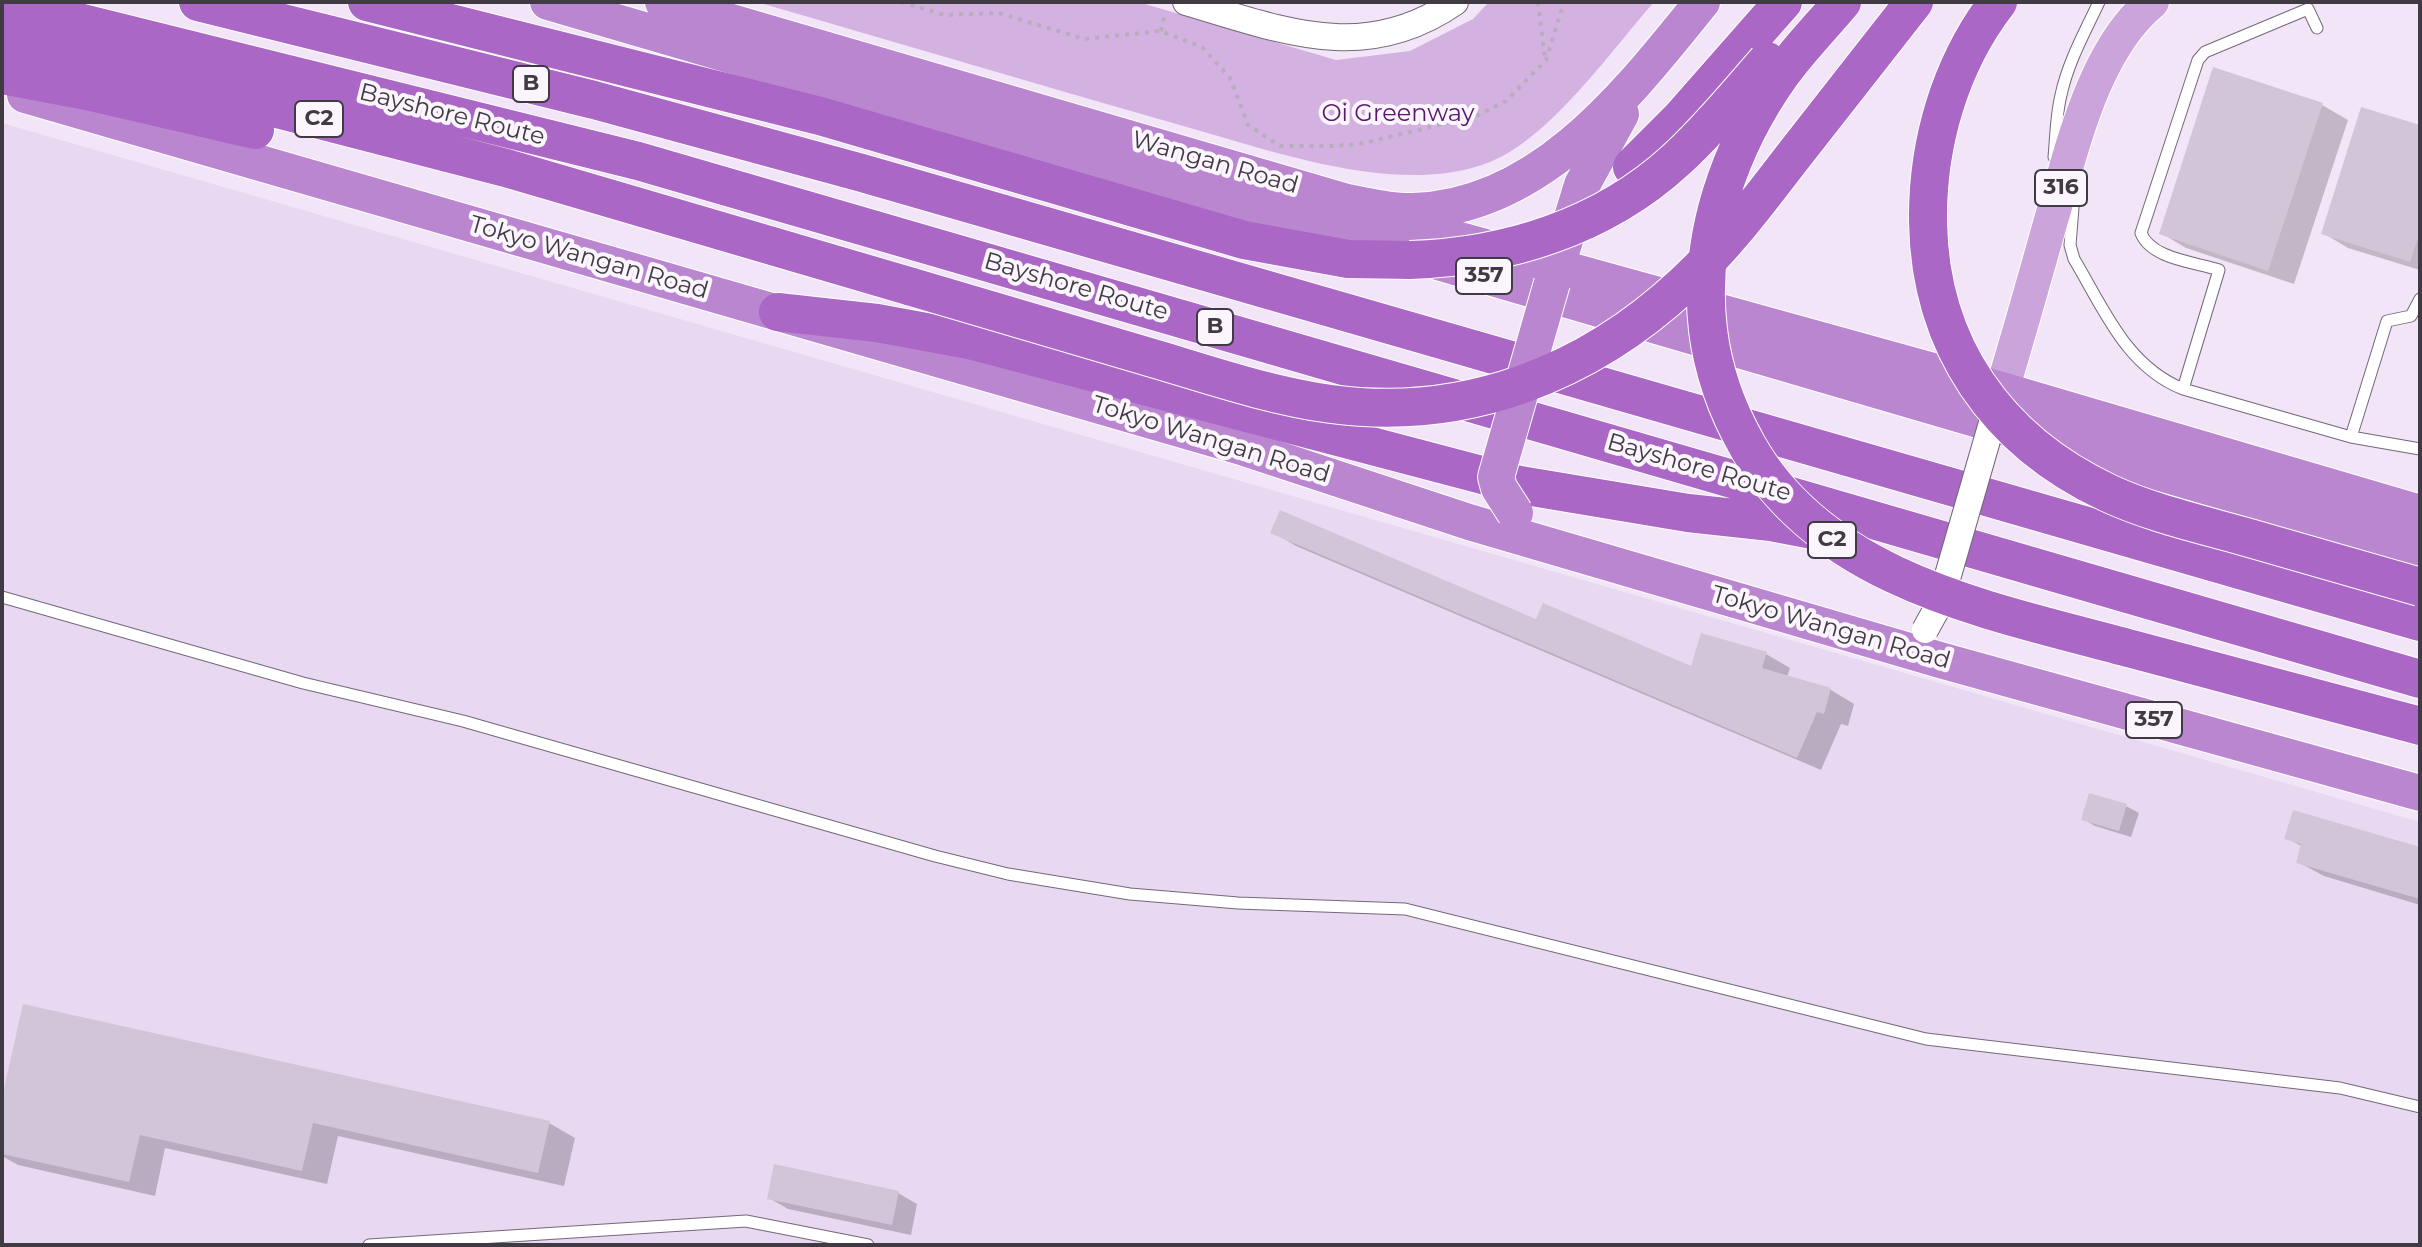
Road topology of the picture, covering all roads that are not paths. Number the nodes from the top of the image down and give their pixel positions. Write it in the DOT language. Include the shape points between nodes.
graph roads {
  1 [pos="198,2"];
  2 [pos="367,2"];
  3 [pos="548,2"];
  4 [pos="663,2"];
  5 [pos="1455,2"];
  6 [pos="1702,2"];
  7 [pos="1783,2"];
  8 [pos="1819,2"];
  9 [pos="1842,2"];
  10 [pos="1914,2"];
  11 [pos="1998,2"];
  12 [pos="2099,2"];
  13 [pos="2152,2"];
  14 [pos="2,3"];
  15 [pos="1176,4"];
  16 [pos="2317,28"];
  17 [pos="1676,34"];
  18 [pos="2,38"];
  19 [pos="2,75"];
  20 [pos="2,88"];
  21 [pos="2073,147"];
  22 [pos="626,202"];
  23 [pos="1347,202"];
  24 [pos="2048,232"];
  25 [pos="1410,260"];
  26 [pos="1554,275"];
  27 [pos="2420,299"];
  28 [pos="778,312"];
  29 [pos="2183,389"];
  30 [pos="1998,403"];
  31 [pos="2351,437"];
  32 [pos="2420,449"];
  33 [pos="2420,513"];
  34 [pos="2420,549"];
  35 [pos="2097,584"];
  36 [pos="2420,587"];
  37 [pos="2,597"];
  38 [pos="1801,619"];
  39 [pos="2420,622"];
  40 [pos="1889,644"];
  41 [pos="2420,679"];
  42 [pos="2420,726"];
  43 [pos="2420,793"];
  44 [pos="2420,1107"];
  45 [pos="369,1245"];
  46 [pos="868,1245"];
  1 -- 39 [label="highway, Bayshore Route / B" via="862,173"];
  2 -- 25 [label="highway" via="820,116 1280,248 1348,259"];
  3 -- 34 [label="highway, 357"];
  4 -- 23 [label="highway, Wangan Road / 357"];
  5 -- 15 [label="street" via="1411,26 1350,39 1302,35"];
  6 -- 17 [label="highway, Wangan Road / 357"];
  7 -- 25 [label="highway, bridge" via="1680,119 1608,186 1529,229"];
  8 -- 25 [label="highway, bridge" via="1696,141 1617,204 1530,242 1464,257"];
  9 -- 42 [label="highway, C2, bridge" via="1783,72 1747,130 1720,198 1708,247 1705,312 1717,377 1739,431 1772,483 1822,533 1879,568 1939,593"];
  10 -- 22 [label="highway, C2, bridge" via="1739,225 1687,282 1590,355 1482,398 1367,408 1248,386"];
  11 -- 36 [label="highway, bridge" via="1954,80 1936,139 1928,191 1938,298 1948,331 1981,393 2051,459 2109,493"];
  12 -- 24 [label="lane" via="2061,92"];
  13 -- 21 [label="main road, 316" via="2123,31"];
  14 -- 35 [label="highway, Bayshore Route / B" via="638,161"];
  16 -- 29 [label="lane" via="2308,9 2205,52 2198,60 2141,233 2154,250 2219,270"];
  17 -- 23 [label="highway, Wangan Road / 357" via="1591,128 1511,187 1447,207 1414,211"];
  17 -- 26 [label="highway" via="1624,107 1582,185"];
  18 -- 22 [label="highway, C2"];
  19 -- 22 [label="highway" via="473,180"];
  20 -- 28 [label="highway, Tokyo Wangan Road / 357"];
  21 -- 24 [label="main road, 316"];
  21 -- 29 [label="lane" via="2074,259 2125,345 2144,367"];
  23 -- 26 [label="highway, 357" via="1382,219"];
  24 -- 30 [label="main road, 316"];
  26 -- 30 [label="highway, 357"];
  26 -- 38 [label="highway, bridge" via="1496,477 1515,513 1527,522 1707,574"];
  27 -- 31 [label="lane" via="2411,316 2387,321"];
  28 -- 35 [label="highway" via="969,340 1520,485 1771,522"];
  28 -- 38 [label="highway, Tokyo Wangan Road / 357"];
  29 -- 31 [label="lane"];
  30 -- 33 [label="highway, 357"];
  30 -- 40 [label="street, bridge" via="1940,603 1925,630 1904,643"];
  31 -- 32 [label="lane"];
  35 -- 41 [label="highway, Bayshore Route / B"];
  37 -- 44 [label="lane" via="1008,874 1185,900 1405,909 1926,1039 2340,1088"];
  38 -- 40 [label="highway, Tokyo Wangan Road / 357"];
  40 -- 43 [label="highway, Tokyo Wangan Road / 357"];
  45 -- 46 [label="lane" via="746,1221"];
}
